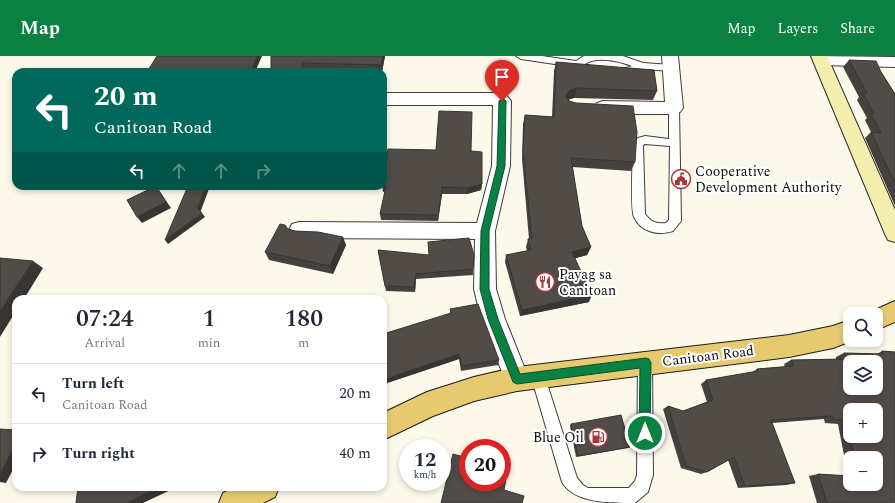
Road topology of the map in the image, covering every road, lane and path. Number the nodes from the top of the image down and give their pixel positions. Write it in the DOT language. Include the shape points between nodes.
graph roads {
  1 [pos="521,56"];
  2 [pos="820,58"];
  3 [pos="670,62"];
  4 [pos="895,62"];
  5 [pos="577,64"];
  6 [pos="642,66"];
  7 [pos="387,99"];
  8 [pos="589,106"];
  9 [pos="674,108"];
  10 [pos="675,143"];
  11 [pos="299,230"];
  12 [pos="485,231"];
  13 [pos="895,234"];
  14 [pos="895,311"];
  15 [pos="883,317"];
  16 [pos="843,333"];
  17 [pos="646,363"];
  18 [pos="528,378"];
  19 [pos="387,425"];
  20 [pos="257,491"];
  21 [pos="233,503"];
  1 -- 5 [label="lane"];
  2 -- 4 [label="street"];
  2 -- 13 [label="street"];
  3 -- 6 [label="lane"];
  3 -- 9 [label="street"];
  5 -- 6 [label="lane" via="590,70 626,72"];
  5 -- 6 [label="lane" via="589,57 623,59"];
  7 -- 12 [label="street" via="501,99 501,166"];
  8 -- 9 [label="street"];
  9 -- 10 [label="lane"];
  10 -- 10 [label="lane" via="644,140 639,142 639,215 646,225 669,228 675,221"];
  11 -- 12 [label="street"];
  12 -- 18 [label="street" via="485,289 493,319"];
  14 -- 15 [label="main road"];
  16 -- 17 [label="main road, Canitoan Road" via="789,346"];
  17 -- 18 [label="main road, Canitoan Road"];
  17 -- 18 [label="lane" via="645,475 642,486 632,496 588,496 577,491 570,482"];
  18 -- 19 [label="main road, Canitoan Road" via="474,389 427,405"];
  20 -- 21 [label="main road"];
}
